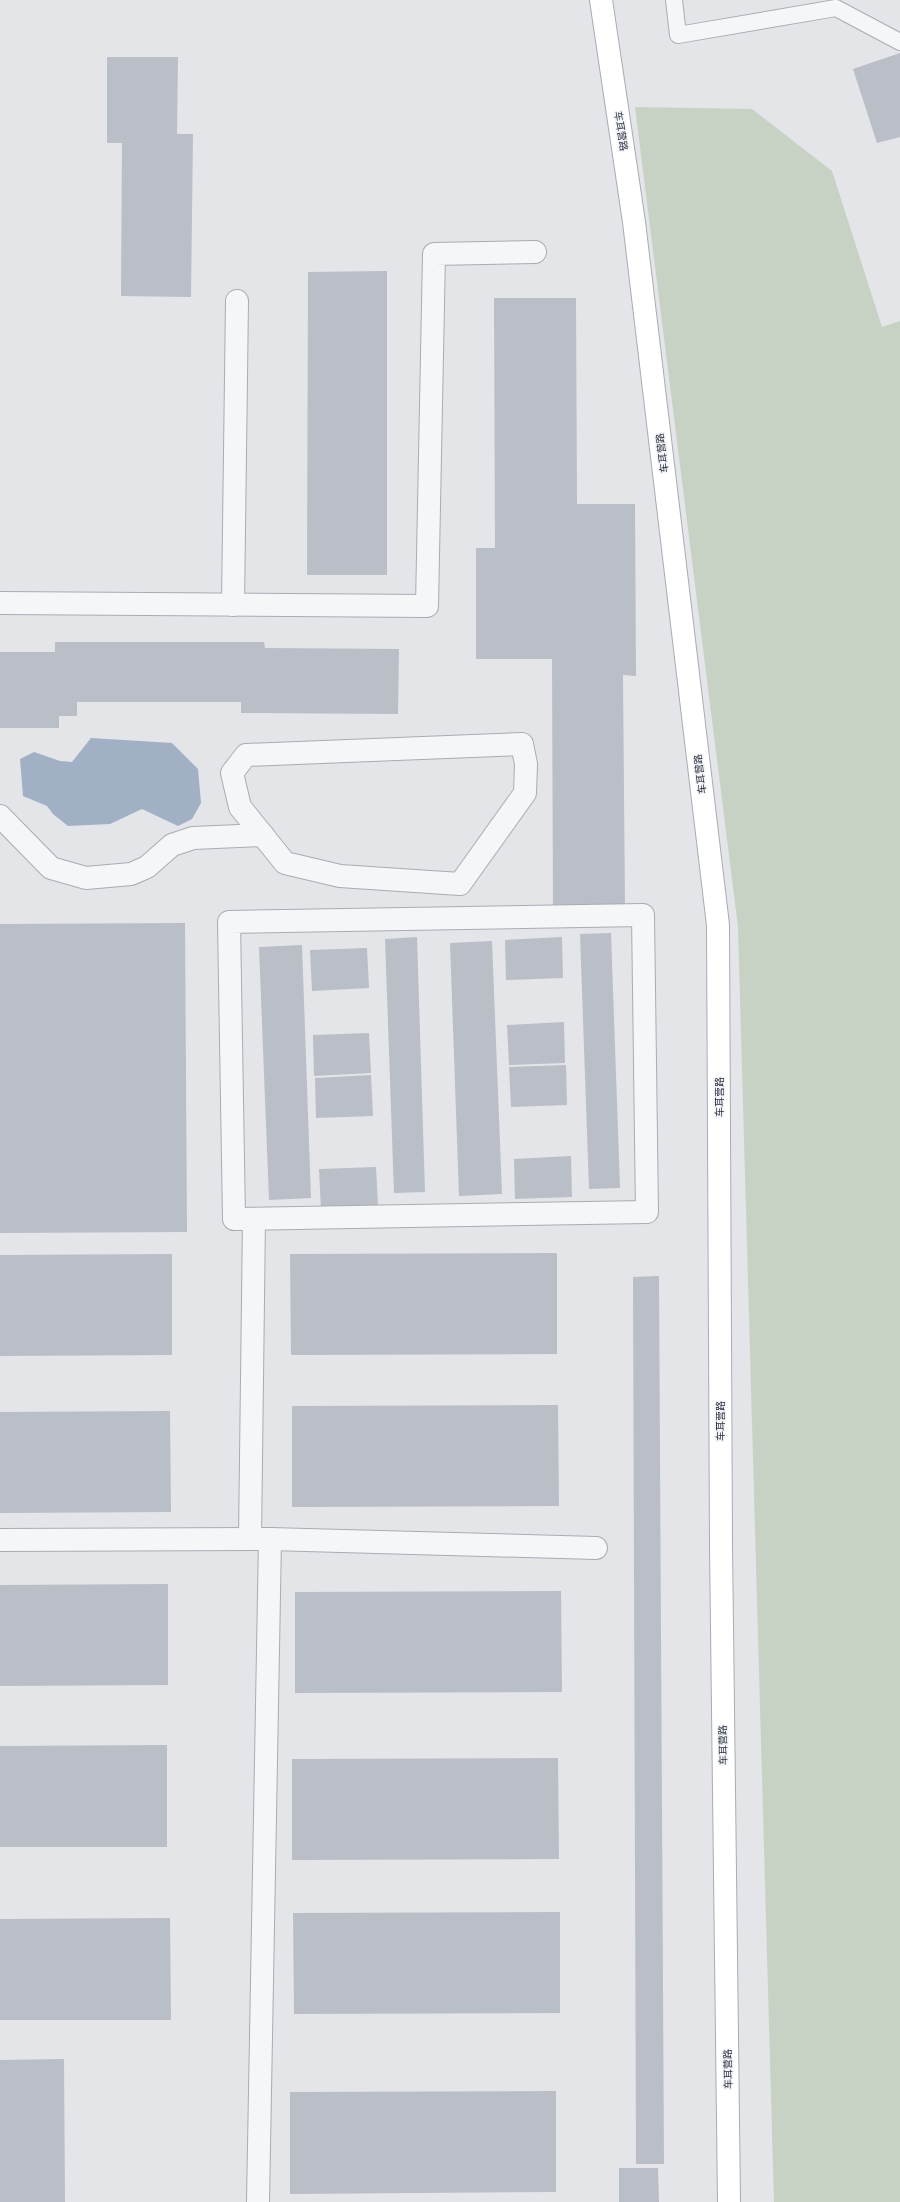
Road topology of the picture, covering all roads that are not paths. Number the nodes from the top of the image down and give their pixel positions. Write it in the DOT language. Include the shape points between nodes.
graph roads {
  1 [pos="601,0"];
  2 [pos="674,0"];
  3 [pos="900,42"];
  4 [pos="535,252"];
  5 [pos="237,301"];
  6 [pos="0,603"];
  7 [pos="233,605"];
  8 [pos="0,816"];
  9 [pos="263,836"];
  10 [pos="254,1219"];
  11 [pos="260,1539"];
  12 [pos="0,1540"];
  13 [pos="596,1548"];
  14 [pos="258,2202"];
  15 [pos="729,2202"];
  1 -- 15 [label="street, 车耳营路" via="634,222 718,925 720,1538"];
  2 -- 3 [label="lane" via="678,34 836,8"];
  4 -- 7 [label="street" via="434,254 427,606"];
  5 -- 7 [label="street"];
  6 -- 7 [label="street"];
  8 -- 9 [label="street" via="51,868 86,878 131,874 147,867 172,845 193,838"];
  9 -- 9 [label="street" via="285,863 340,876 460,884 525,793 526,764 522,744 246,755 232,773 240,807"];
  10 -- 10 [label="street" via="647,1212 643,915 229,922 234,1219"];
  10 -- 11 [label="street"];
  11 -- 12 [label="street"];
  11 -- 13 [label="street"];
  11 -- 14 [label="street"];
}
